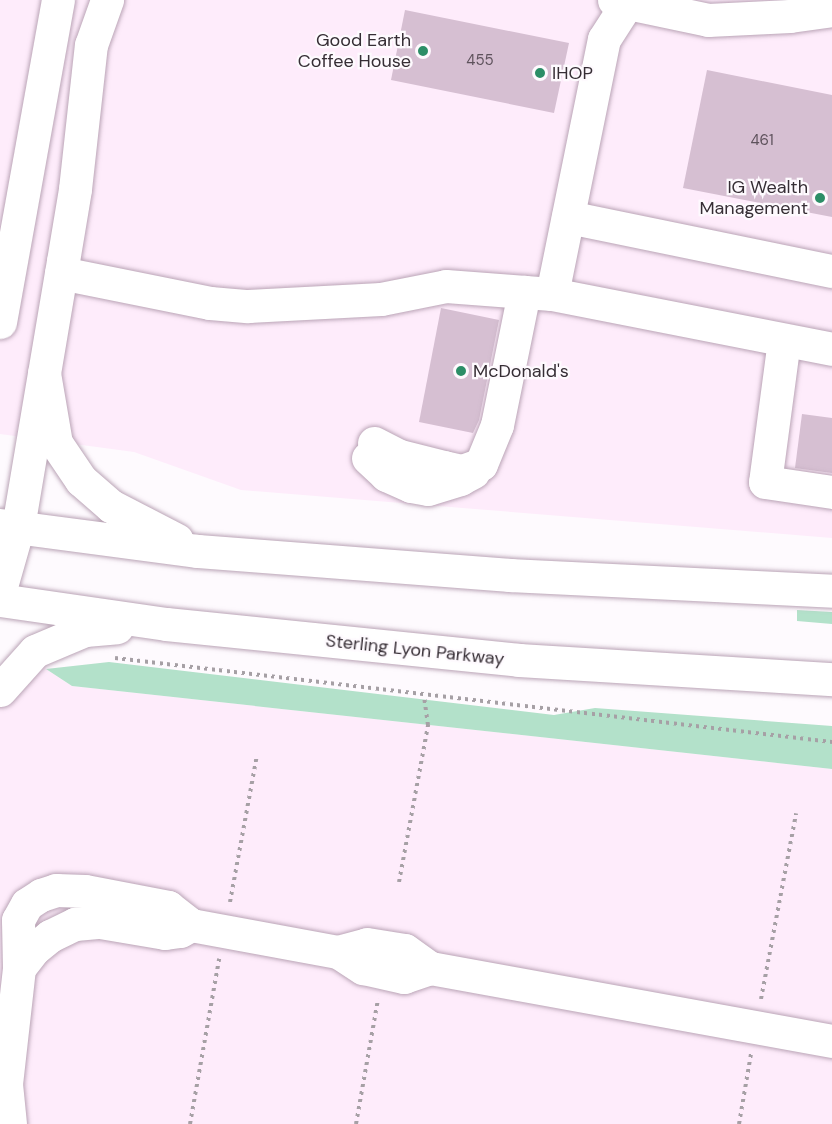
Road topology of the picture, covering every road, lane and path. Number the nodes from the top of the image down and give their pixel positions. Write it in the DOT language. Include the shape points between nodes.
graph roads {
  1 [pos="58,0"];
  2 [pos="107,0"];
  3 [pos="590,0"];
  4 [pos="753,0"];
  5 [pos="624,1"];
  6 [pos="832,10"];
  7 [pos="790,16"];
  8 [pos="604,39"];
  9 [pos="568,217"];
  10 [pos="832,272"];
  11 [pos="61,273"];
  12 [pos="538,293"];
  13 [pos="0,322"];
  14 [pos="784,340"];
  15 [pos="832,349"];
  16 [pos="44,373"];
  17 [pos="371,451"];
  18 [pos="832,492"];
  19 [pos="9,526"];
  20 [pos="198,551"];
  21 [pos="0,590"];
  22 [pos="832,591"];
  23 [pos="0,600"];
  24 [pos="166,624"];
  25 [pos="113,658"];
  26 [pos="832,679"];
  27 [pos="0,690"];
  28 [pos="424,695"];
  29 [pos="832,742"];
  30 [pos="796,813"];
  31 [pos="399,882"];
  32 [pos="378,997"];
  33 [pos="756,1027"];
  34 [pos="832,1041"];
  35 [pos="10,1124"];
  36 [pos="356,1124"];
  37 [pos="739,1124"];
  1 -- 13 [label="main road"];
  2 -- 11 [label="main road" via="91,45"];
  3 -- 8 [label="main road"];
  4 -- 7 [label="main road"];
  5 -- 7 [label="main road" via="708,20"];
  5 -- 8 [label="main road"];
  6 -- 7 [label="main road"];
  8 -- 9 [label="main road"];
  9 -- 10 [label="main road"];
  9 -- 12 [label="main road"];
  11 -- 12 [label="main road" via="210,303 248,306 381,299 446,286"];
  11 -- 16 [label="main road"];
  12 -- 14 [label="main road"];
  12 -- 17 [label="main road" via="482,464 462,471"];
  14 -- 15 [label="main road"];
  14 -- 18 [label="main road" via="765,482"];
  16 -- 19 [label="main road"];
  16 -- 20 [label="main road" via="56,443 81,480 111,506"];
  19 -- 20 [label="main road"];
  19 -- 21 [label="main road"];
  20 -- 22 [label="main road" via="510,575"];
  23 -- 24 [label="main road, Sterling Lyon Parkway"];
  24 -- 26 [label="main road, Sterling Lyon Parkway" via="519,660"];
  24 -- 27 [label="main road" via="85,630 35,651"];
  25 -- 28 [label="path"];
  28 -- 29 [label="path"];
  28 -- 31 [label="path" via="428,724"];
  30 -- 33 [label="path"];
  32 -- 36 [label="path"];
  33 -- 34 [label="main road"];
  33 -- 35 [label="main road" via="430,968 405,950 367,944 338,952 191,925 168,907 84,891 56,890 33,899 21,912 19,968 7,1060"];
  33 -- 37 [label="path"];
}
